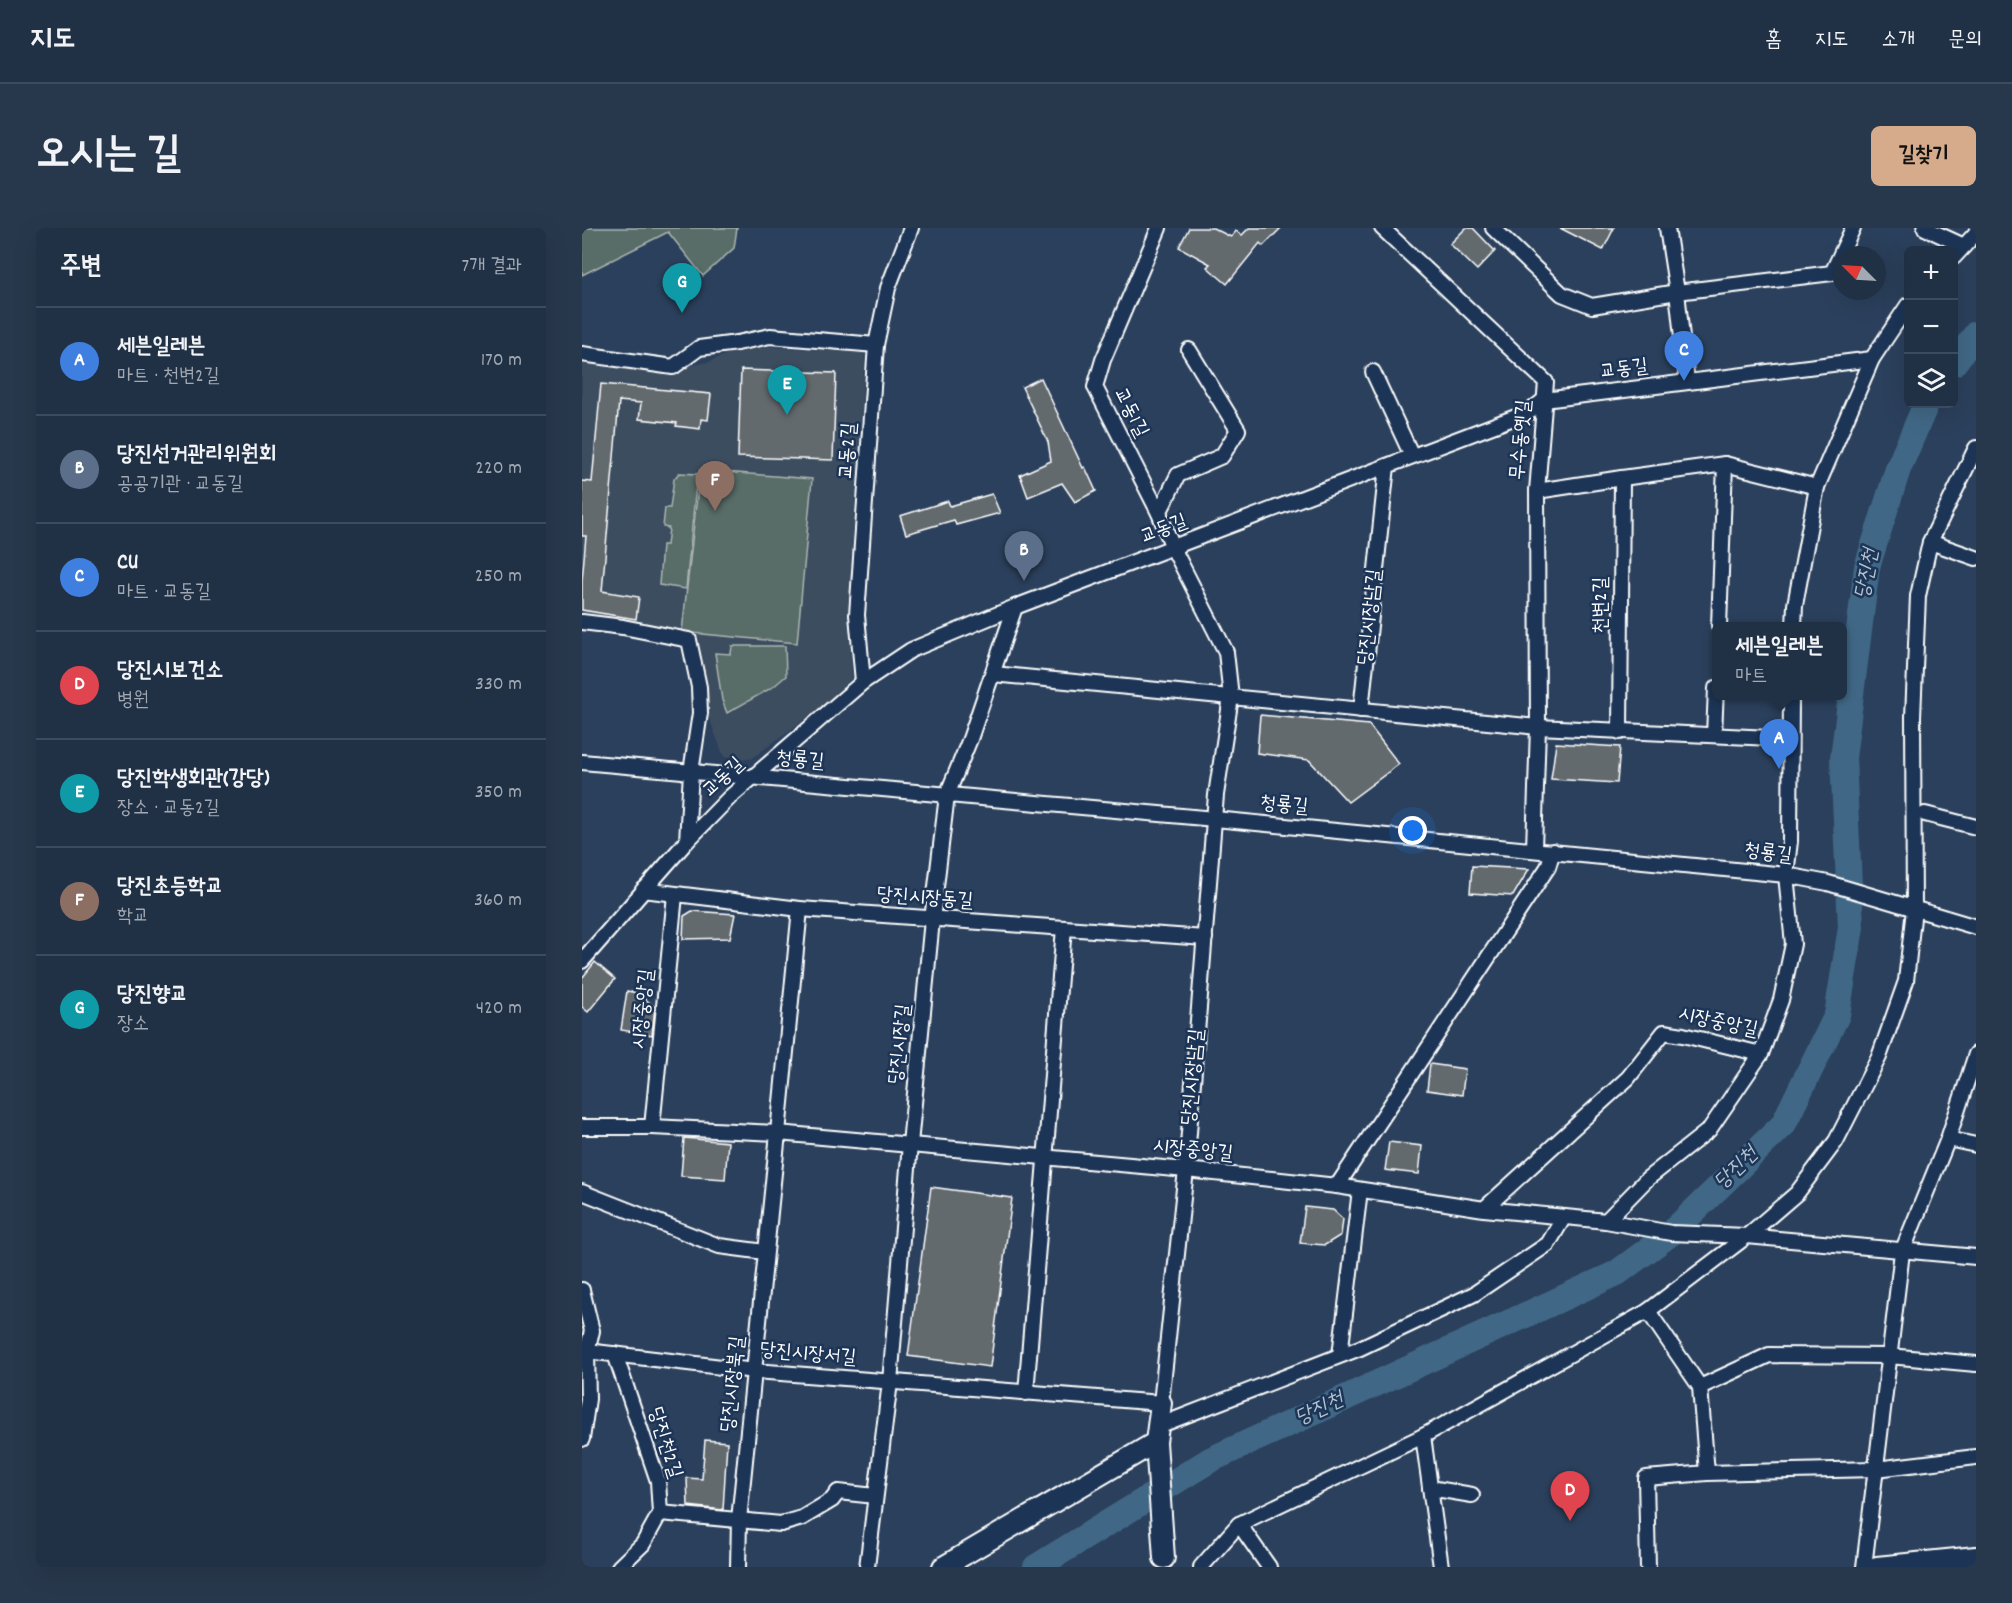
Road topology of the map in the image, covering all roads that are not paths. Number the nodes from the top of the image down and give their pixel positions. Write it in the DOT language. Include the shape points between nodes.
graph roads {
  1 [pos="911,228"];
  2 [pos="1159,228"];
  3 [pos="1382,228"];
  4 [pos="1493,228"];
  5 [pos="1667,228"];
  6 [pos="1853,228"];
  7 [pos="1925,228"];
  8 [pos="1976,233"];
  9 [pos="1964,246"];
  10 [pos="1958,252"];
  11 [pos="1677,292"];
  12 [pos="1904,311"];
  13 [pos="876,345"];
  14 [pos="1189,350"];
  15 [pos="582,354"];
  16 [pos="1872,359"];
  17 [pos="1373,372"];
  18 [pos="1687,382"];
  19 [pos="1544,400"];
  20 [pos="1976,448"];
  21 [pos="1412,456"];
  22 [pos="1725,464"];
  23 [pos="1387,466"];
  24 [pos="1622,478"];
  25 [pos="1817,487"];
  26 [pos="1537,491"];
  27 [pos="1159,513"];
  28 [pos="1930,542"];
  29 [pos="1173,548"];
  30 [pos="1976,558"];
  31 [pos="1015,607"];
  32 [pos="582,622"];
  33 [pos="1719,622"];
  34 [pos="1794,622"];
  35 [pos="993,674"];
  36 [pos="863,682"];
  37 [pos="1231,697"];
  38 [pos="1715,700"];
  39 [pos="1791,700"];
  40 [pos="1361,710"];
  41 [pos="1538,727"];
  42 [pos="1620,732"];
  43 [pos="1714,735"];
  44 [pos="1790,740"];
  45 [pos="582,762"];
  46 [pos="691,772"];
  47 [pos="755,776"];
  48 [pos="947,795"];
  49 [pos="1925,814"];
  50 [pos="1215,819"];
  51 [pos="1976,827"];
  52 [pos="687,841"];
  53 [pos="1534,849"];
  54 [pos="1554,851"];
  55 [pos="1786,875"];
  56 [pos="643,890"];
  57 [pos="675,895"];
  58 [pos="800,909"];
  59 [pos="1914,909"];
  60 [pos="932,920"];
  61 [pos="1976,927"];
  62 [pos="1064,928"];
  63 [pos="1205,938"];
  64 [pos="582,961"];
  65 [pos="1761,1054"];
  66 [pos="1976,1054"];
  67 [pos="582,1127"];
  68 [pos="652,1127"];
  69 [pos="778,1133"];
  70 [pos="1948,1139"];
  71 [pos="910,1144"];
  72 [pos="1976,1145"];
  73 [pos="1044,1157"];
  74 [pos="1186,1170"];
  75 [pos="1337,1186"];
  76 [pos="1360,1190"];
  77 [pos="582,1192"];
  78 [pos="1484,1209"];
  79 [pos="1564,1217"];
  80 [pos="1606,1221"];
  81 [pos="1747,1236"];
  82 [pos="765,1252"];
  83 [pos="1902,1252"];
  84 [pos="1976,1257"];
  85 [pos="582,1290"];
  86 [pos="1648,1311"];
  87 [pos="584,1350"];
  88 [pos="615,1354"];
  89 [pos="1340,1355"];
  90 [pos="1889,1356"];
  91 [pos="1976,1364"];
  92 [pos="755,1371"];
  93 [pos="890,1382"];
  94 [pos="1700,1387"];
  95 [pos="1026,1393"];
  96 [pos="1161,1403"];
  97 [pos="1423,1436"];
  98 [pos="582,1439"];
  99 [pos="1157,1442"];
  100 [pos="1976,1457"];
  101 [pos="1876,1469"];
  102 [pos="1707,1473"];
  103 [pos="1430,1488"];
  104 [pos="1472,1495"];
  105 [pos="875,1496"];
  106 [pos="660,1513"];
  107 [pos="739,1520"];
  108 [pos="1239,1524"];
  109 [pos="1976,1557"];
  110 [pos="1164,1563"];
  111 [pos="620,1567"];
  112 [pos="738,1567"];
  113 [pos="867,1567"];
  114 [pos="943,1567"];
  115 [pos="1201,1567"];
  116 [pos="1269,1567"];
  117 [pos="1441,1567"];
  118 [pos="1648,1567"];
  119 [pos="1864,1567"];
  120 [pos="1877,1567"];
  1 -- 13 [label="street, 교동2길" via="888,288"];
  2 -- 27 [label="street, 교동1길" via="1095,387"];
  3 -- 19 [label="street, 무수동옛길" via="1546,382"];
  4 -- 11 [label="street" via="1562,294 1592,306"];
  5 -- 11 [label="street"];
  6 -- 11 [label="street" via="1832,273"];
  7 -- 9 [label="street"];
  8 -- 9 [label="street"];
  9 -- 10 [label="street"];
  11 -- 18 [label="street"];
  12 -- 16 [label="street"];
  13 -- 15 [label="street" via="770,336 699,348 673,367"];
  13 -- 36 [label="street, 교동2길" via="857,615"];
  14 -- 27 [label="street" via="1238,430 1222,456 1178,475"];
  16 -- 18 [label="street, 교동길"];
  16 -- 25 [label="street"];
  17 -- 21 [label="street"];
  18 -- 19 [label="street, 교동길"];
  19 -- 21 [label="street, 교동길" via="1529,412"];
  19 -- 26 [label="street, 무수동옛길"];
  20 -- 28 [label="street"];
  21 -- 23 [label="street, 교동길"];
  22 -- 24 [label="street"];
  22 -- 25 [label="street"];
  22 -- 33 [label="street"];
  23 -- 29 [label="street, 교동길"];
  23 -- 40 [label="street, 당진시장남길"];
  24 -- 26 [label="street"];
  24 -- 42 [label="street, 천변2길"];
  25 -- 34 [label="street"];
  26 -- 41 [label="street, 무수동옛길"];
  27 -- 29 [label="street, 교동1길"];
  28 -- 30 [label="street"];
  28 -- 59 [label="street" via="1918,596 1914,657"];
  29 -- 31 [label="street, 교동길"];
  29 -- 37 [label="street, 당진시장남길" via="1226,652"];
  31 -- 35 [label="street, 당진시장길"];
  31 -- 36 [label="street, 교동길" via="911,650"];
  32 -- 46 [label="street" via="689,640 700,713"];
  35 -- 37 [label="street"];
  35 -- 48 [label="street, 당진시장길"];
  36 -- 47 [label="street, 교동길"];
  37 -- 40 [label="street"];
  37 -- 50 [label="street, 당진시장남길"];
  38 -- 43 [label="street"];
  39 -- 44 [label="street"];
  40 -- 41 [label="street"];
  41 -- 42 [label="street"];
  41 -- 53 [label="street, 무수동옛길"];
  42 -- 43 [label="street"];
  43 -- 44 [label="street"];
  44 -- 55 [label="street"];
  45 -- 46 [label="street, 청룡길"];
  46 -- 47 [label="street, 청룡길"];
  46 -- 52 [label="street"];
  47 -- 48 [label="street, 청룡길"];
  47 -- 52 [label="street, 교동길"];
  48 -- 50 [label="street, 청룡길"];
  48 -- 60 [label="street, 당진시장길"];
  49 -- 51 [label="street"];
  50 -- 53 [label="street, 청룡길"];
  50 -- 63 [label="street, 당진시장남길"];
  52 -- 56 [label="street, 교동길"];
  53 -- 54 [label="street, 청룡길"];
  54 -- 55 [label="street, 청룡길"];
  54 -- 75 [label="street" via="1548,867"];
  55 -- 59 [label="street, 청룡길" via="1828,883"];
  55 -- 65 [label="street, 시장중앙길" via="1793,944 1781,1000"];
  56 -- 57 [label="street, 당진시장동길"];
  56 -- 64 [label="street, 교동길"];
  57 -- 58 [label="street, 당진시장동길"];
  57 -- 68 [label="street, 시장중앙길"];
  58 -- 60 [label="street, 당진시장동길"];
  58 -- 69 [label="street, 당진시장북길"];
  59 -- 61 [label="street, 청룡길"];
  59 -- 81 [label="street" via="1906,981 1874,1067 1836,1141 1804,1184"];
  60 -- 62 [label="street, 당진시장동길"];
  60 -- 71 [label="street, 당진시장길"];
  62 -- 63 [label="street, 당진시장동길"];
  62 -- 73 [label="street"];
  63 -- 74 [label="street, 당진시장남길"];
  65 -- 78 [label="street, 시장중앙길" via="1664,1032 1628,1078"];
  65 -- 80 [label="street" via="1709,1130 1647,1179"];
  66 -- 70 [label="street"];
  67 -- 68 [label="street"];
  68 -- 69 [label="street"];
  69 -- 71 [label="street"];
  69 -- 82 [label="street, 당진시장북길"];
  70 -- 72 [label="street"];
  70 -- 83 [label="street"];
  71 -- 73 [label="street, 시장중앙길"];
  71 -- 93 [label="street, 당진시장길"];
  73 -- 74 [label="street, 시장중앙길"];
  73 -- 95 [label="street"];
  74 -- 75 [label="street, 시장중앙길"];
  74 -- 96 [label="street, 당진시장남길"];
  75 -- 76 [label="street, 시장중앙길"];
  76 -- 78 [label="street, 시장중앙길"];
  76 -- 89 [label="street"];
  77 -- 82 [label="street" via="719,1246"];
  78 -- 79 [label="street, 시장중앙길"];
  79 -- 80 [label="street, 시장중앙길"];
  79 -- 89 [label="street" via="1548,1244 1474,1294"];
  80 -- 81 [label="street, 시장중앙길" via="1671,1233"];
  81 -- 83 [label="street, 시장중앙길"];
  81 -- 86 [label="street"];
  82 -- 92 [label="street, 당진시장북길"];
  83 -- 84 [label="street, 시장중앙길"];
  83 -- 90 [label="street"];
  85 -- 87 [label="street" via="592,1331"];
  86 -- 94 [label="street"];
  86 -- 97 [label="street"];
  87 -- 88 [label="street, 당진시장서길"];
  87 -- 98 [label="street" via="588,1399"];
  88 -- 92 [label="street, 당진시장서길"];
  88 -- 106 [label="street, 당진천2길" via="658,1481"];
  89 -- 99 [label="street"];
  90 -- 91 [label="street"];
  90 -- 94 [label="street" via="1769,1355"];
  90 -- 101 [label="street"];
  92 -- 93 [label="street, 당진시장서길"];
  92 -- 107 [label="street, 당진시장북길"];
  93 -- 95 [label="street, 당진시장서길"];
  93 -- 105 [label="street, 당진시장길"];
  94 -- 102 [label="street"];
  95 -- 96 [label="street, 당진시장서길"];
  96 -- 99 [label="street, 당진시장남길"];
  97 -- 103 [label="street"];
  97 -- 108 [label="street"];
  99 -- 110 [label="street, 당진시장남길"];
  99 -- 114 [label="street"];
  100 -- 101 [label="street"];
  101 -- 102 [label="street"];
  101 -- 119 [label="street"];
  102 -- 118 [label="street" via="1646,1478"];
  103 -- 104 [label="street"];
  103 -- 117 [label="street"];
  105 -- 107 [label="street" via="838,1492 832,1500 801,1518 780,1524"];
  105 -- 113 [label="street, 당진시장길"];
  106 -- 107 [label="street"];
  106 -- 111 [label="street" via="643,1544"];
  107 -- 112 [label="street, 당진시장북길"];
  108 -- 115 [label="street"];
  108 -- 116 [label="street"];
  109 -- 120 [label="street"];
}
